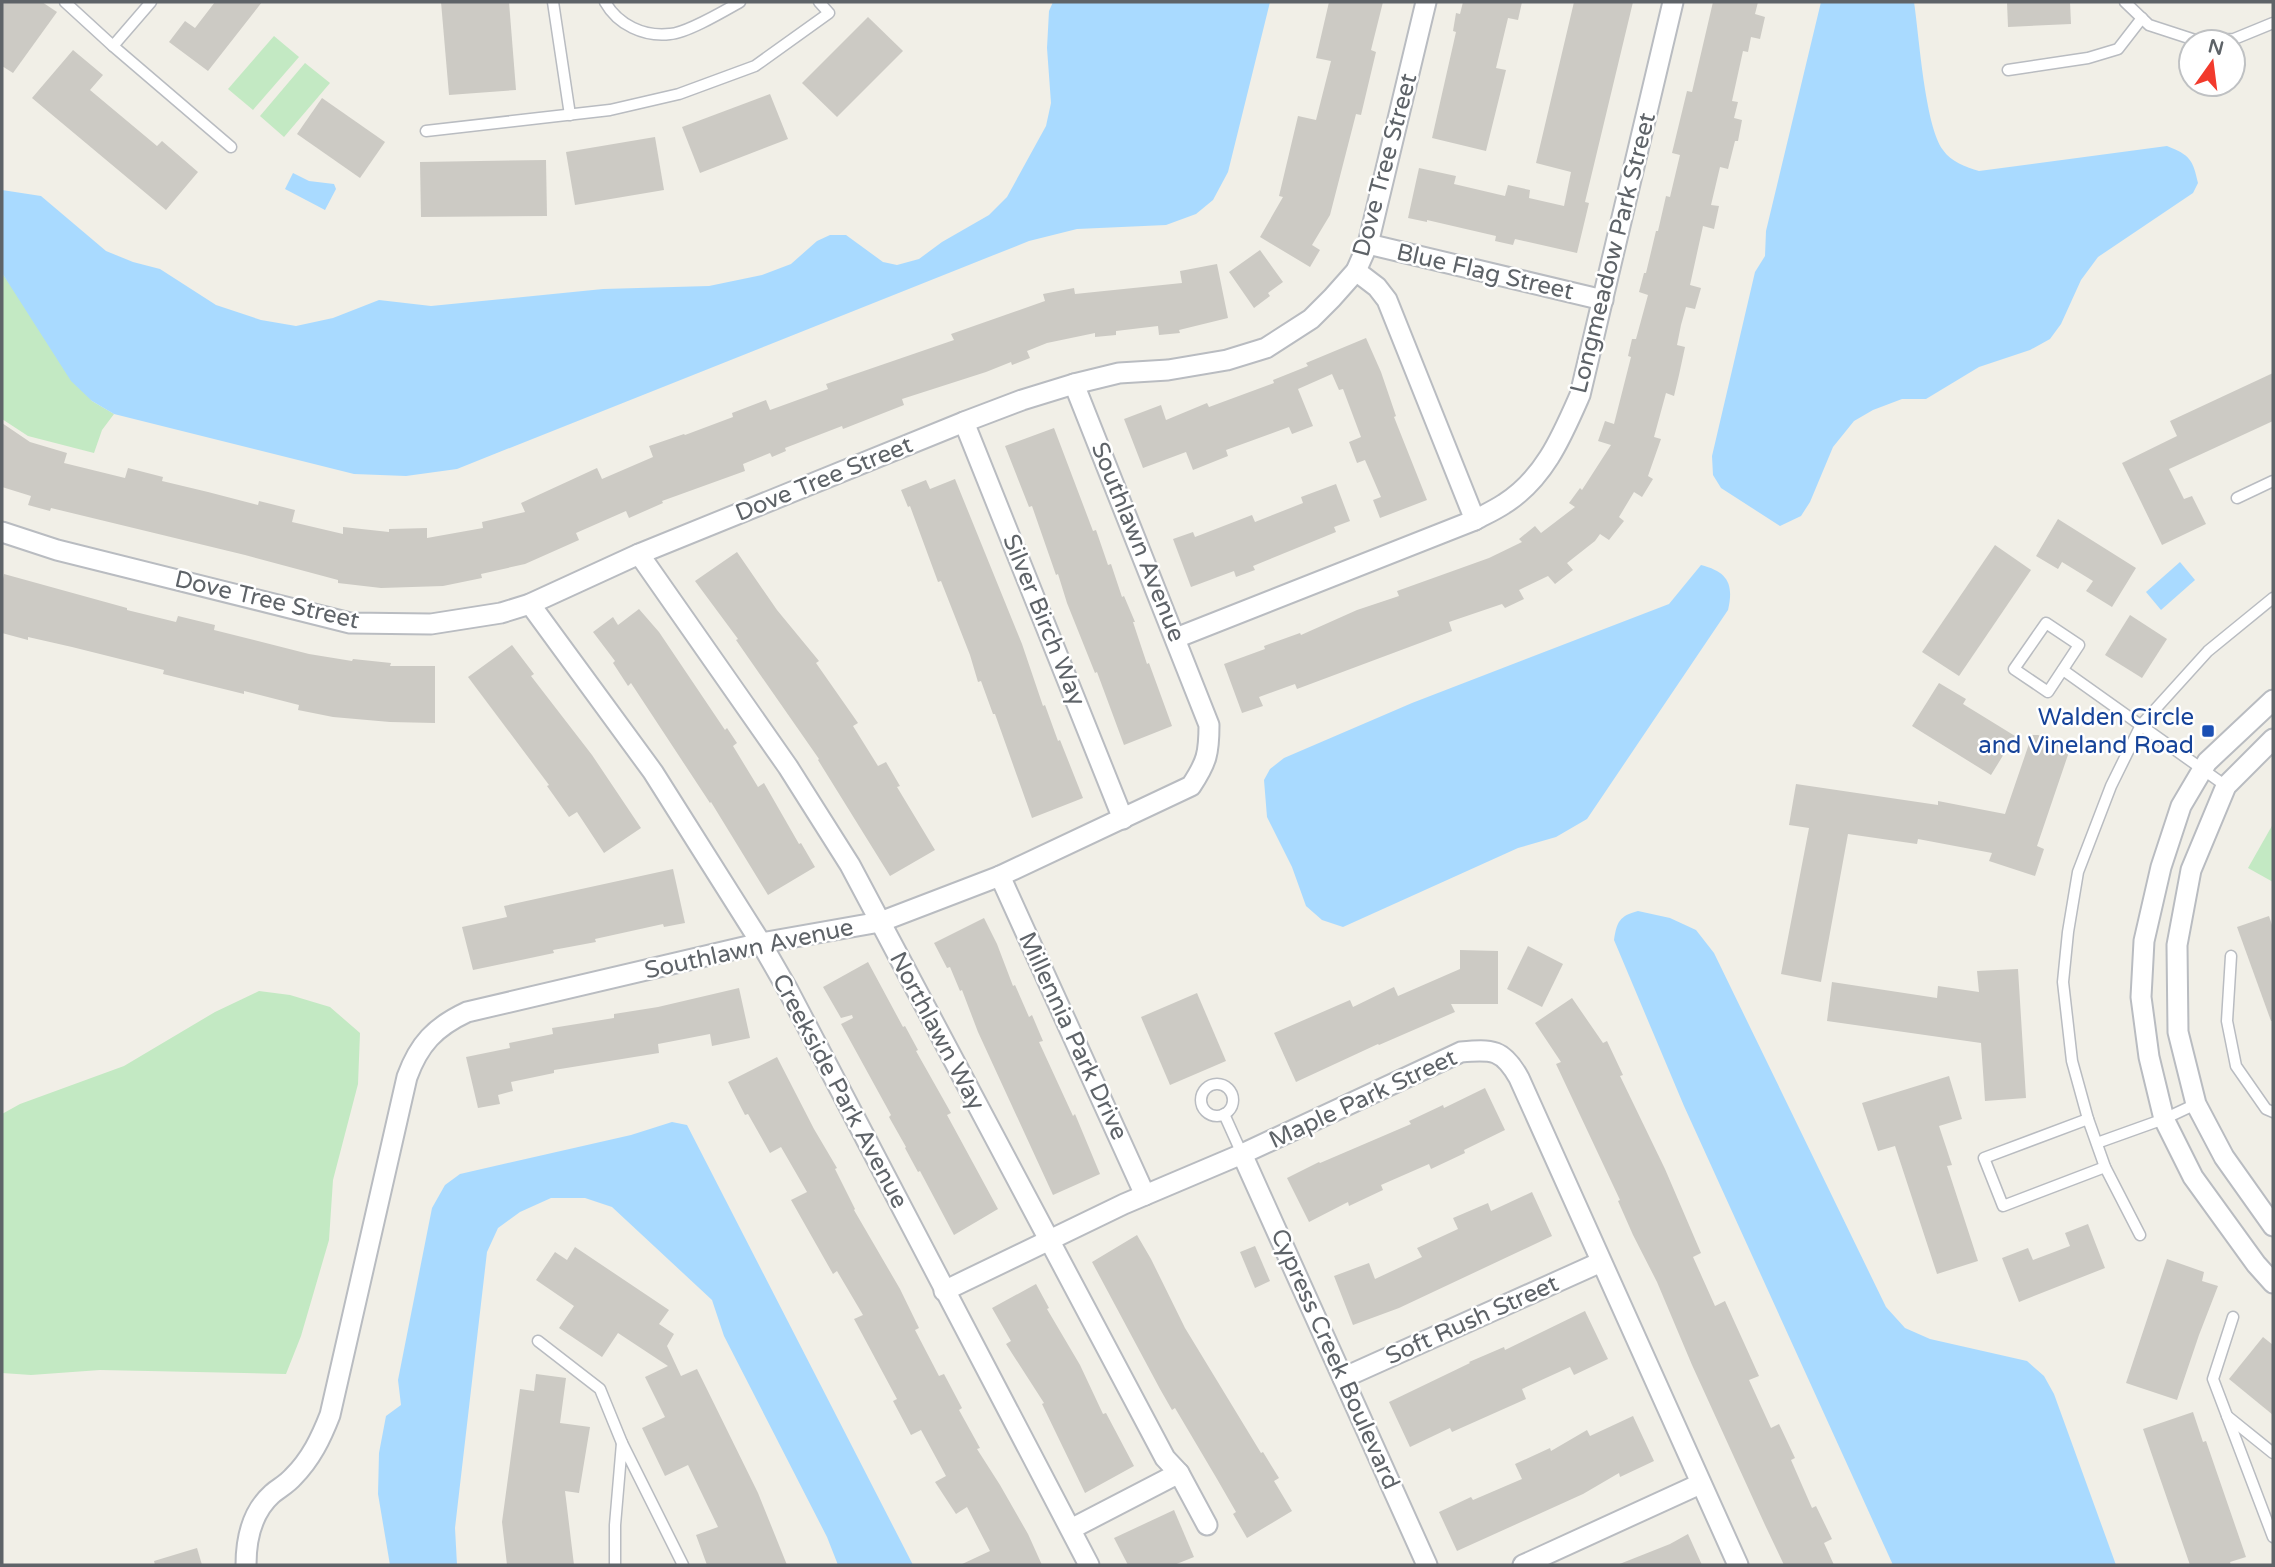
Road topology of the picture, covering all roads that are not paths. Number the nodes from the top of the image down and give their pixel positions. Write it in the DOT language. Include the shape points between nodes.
graph roads {
  1 [pos="65,2"];
  2 [pos="151,2"];
  3 [pos="553,2"];
  4 [pos="605,2"];
  5 [pos="740,2"];
  6 [pos="819,2"];
  7 [pos="1426,2"];
  8 [pos="1673,2"];
  9 [pos="2125,2"];
  10 [pos="2141,18"];
  11 [pos="2273,23"];
  12 [pos="113,46"];
  13 [pos="2008,70"];
  14 [pos="570,115"];
  15 [pos="426,131"];
  16 [pos="231,147"];
  17 [pos="1368,244"];
  18 [pos="1356,271"];
  19 [pos="1603,300"];
  20 [pos="1074,384"];
  21 [pos="964,422"];
  22 [pos="2273,481"];
  23 [pos="2237,498"];
  24 [pos="1475,520"];
  25 [pos="2,532"];
  26 [pos="639,554"];
  27 [pos="2273,598"];
  28 [pos="530,604"];
  29 [pos="1176,638"];
  30 [pos="2063,670"];
  31 [pos="2273,700"];
  32 [pos="2141,725"];
  33 [pos="2273,739"];
  34 [pos="2203,770"];
  35 [pos="2226,786"];
  36 [pos="1123,819"];
  37 [pos="1000,876"];
  38 [pos="880,922"];
  39 [pos="761,943"];
  40 [pos="2231,956"];
  41 [pos="2196,1104"];
  42 [pos="2273,1112"];
  43 [pos="1224,1114"];
  44 [pos="2088,1119"];
  45 [pos="2164,1119"];
  46 [pos="2097,1143"];
  47 [pos="1242,1154"];
  48 [pos="2105,1167"];
  49 [pos="1145,1195"];
  50 [pos="2273,1226"];
  51 [pos="2140,1235"];
  52 [pos="1048,1241"];
  53 [pos="1601,1262"];
  54 [pos="2273,1283"];
  55 [pos="944,1291"];
  56 [pos="2233,1317"];
  57 [pos="538,1341"];
  58 [pos="1343,1378"];
  59 [pos="2227,1416"];
  60 [pos="622,1443"];
  61 [pos="2273,1453"];
  62 [pos="1178,1474"];
  63 [pos="1700,1484"];
  64 [pos="1207,1525"];
  65 [pos="1071,1529"];
  66 [pos="2273,1536"];
  67 [pos="247,1565"];
  68 [pos="615,1565"];
  69 [pos="683,1565"];
  70 [pos="1089,1565"];
  71 [pos="1427,1565"];
  72 [pos="1523,1565"];
  73 [pos="1738,1565"];
  1 -- 12 [label="lane"];
  2 -- 12 [label="lane"];
  3 -- 14 [label="lane"];
  4 -- 5 [label="lane" via="635,31 671,35"];
  6 -- 14 [label="lane" via="829,13 755,65 679,94"];
  7 -- 17 [label="street, Dove Tree Street"];
  8 -- 19 [label="street, Longmeadow Park Street"];
  9 -- 10 [label="lane"];
  10 -- 11 [label="lane" via="2195,40 2234,38"];
  10 -- 13 [label="lane" via="2118,49"];
  12 -- 16 [label="lane"];
  14 -- 15 [label="lane"];
  17 -- 18 [label="street, Dove Tree Street"];
  17 -- 19 [label="street, Blue Flag Street"];
  18 -- 20 [label="street, Dove Tree Street" via="1311,318 1266,348 1227,360 1119,373"];
  18 -- 24 [label="street" via="1387,300"];
  19 -- 24 [label="street, Longmeadow Park Street" via="1580,395 1557,447 1531,482"];
  20 -- 21 [label="street, Dove Tree Street"];
  20 -- 29 [label="street, Southlawn Avenue"];
  21 -- 26 [label="street, Dove Tree Street"];
  21 -- 36 [label="street, Silver Birch Way"];
  22 -- 23 [label="lane"];
  24 -- 29 [label="street, Longmeadow Park Street"];
  25 -- 28 [label="street, Dove Tree Street" via="57,550 350,623 430,624"];
  26 -- 28 [label="street, Dove Tree Street"];
  26 -- 38 [label="street, Northlawn Way" via="788,767"];
  27 -- 32 [label="lane" via="2208,651"];
  28 -- 39 [label="street, Creekside Park Avenue" via="653,772"];
  29 -- 36 [label="street, Southlawn Avenue" via="1209,725 1209,749 1191,786"];
  30 -- 30 [label="lane" via="2079,645 2046,623 2014,669 2048,692"];
  30 -- 32 [label="lane"];
  31 -- 34 [label="street"];
  32 -- 34 [label="lane"];
  32 -- 44 [label="lane" via="2111,786 2078,872 2068,932 2063,982 2071,1061"];
  33 -- 35 [label="street"];
  34 -- 35 [label="lane"];
  34 -- 45 [label="street" via="2181,806 2144,941 2141,997"];
  35 -- 41 [label="street" via="2191,870 2177,945 2178,1032"];
  36 -- 37 [label="street, Southlawn Avenue"];
  37 -- 38 [label="street, Southlawn Avenue"];
  37 -- 49 [label="street, Millennia Park Drive"];
  38 -- 39 [label="street, Southlawn Avenue"];
  38 -- 52 [label="street, Northlawn Way"];
  39 -- 55 [label="street, Creekside Park Avenue"];
  39 -- 67 [label="street, Southlawn Avenue" via="467,1012 429,1038 407,1077 330,1415 307,1461 258,1510 250,1529"];
  40 -- 42 [label="lane" via="2227,1021 2236,1066 2266,1109"];
  41 -- 45 [label="lane"];
  41 -- 50 [label="street" via="2224,1157"];
  43 -- 47 [label="lane"];
  44 -- 46 [label="lane"];
  44 -- 48 [label="lane" via="1984,1158 2003,1206"];
  45 -- 46 [label="lane"];
  45 -- 54 [label="street" via="2193,1177"];
  46 -- 48 [label="lane"];
  47 -- 49 [label="street, Maple Park Street"];
  47 -- 53 [label="street, Maple Park Street" via="1461,1052 1488,1050 1510,1060"];
  47 -- 58 [label="street, Cypress Creek Boulevard"];
  48 -- 51 [label="lane"];
  49 -- 52 [label="street, Maple Park Street"];
  52 -- 55 [label="street, Maple Park Street"];
  52 -- 62 [label="street, Northlawn Way" via="1165,1458"];
  53 -- 58 [label="street, Soft Rush Street"];
  53 -- 63 [label="street, Maple Park Street"];
  55 -- 65 [label="street, Creekside Park Avenue"];
  56 -- 59 [label="lane" via="2213,1379"];
  57 -- 60 [label="lane" via="600,1389"];
  58 -- 71 [label="street, Cypress Creek Boulevard"];
  59 -- 61 [label="lane"];
  59 -- 66 [label="lane"];
  60 -- 68 [label="lane"];
  60 -- 69 [label="lane"];
  62 -- 64 [label="street, Northlawn Way"];
  62 -- 65 [label="street"];
  63 -- 72 [label="street"];
  63 -- 73 [label="street, Maple Park Street"];
  65 -- 70 [label="street, Creekside Park Avenue"];
}
